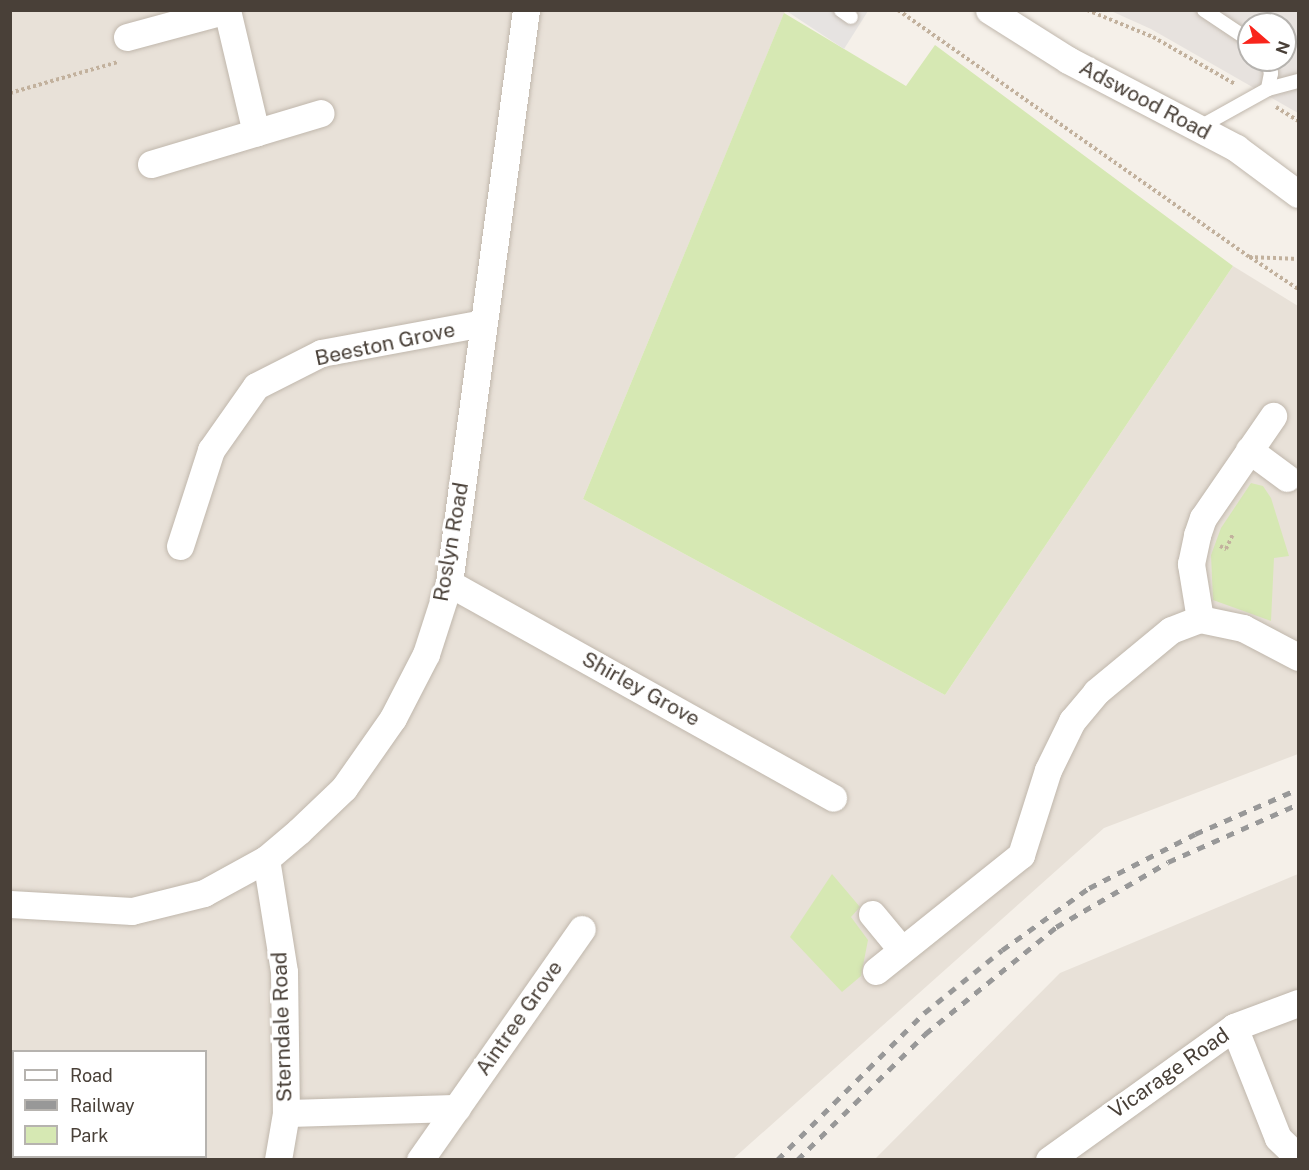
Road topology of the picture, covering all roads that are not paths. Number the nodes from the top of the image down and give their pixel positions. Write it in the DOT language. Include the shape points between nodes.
graph roads {
  1 [pos="227,10"];
  2 [pos="526,10"];
  3 [pos="988,10"];
  4 [pos="1204,10"];
  5 [pos="1237,32"];
  6 [pos="127,37"];
  7 [pos="1271,72"];
  8 [pos="1299,81"];
  9 [pos="1262,92"];
  10 [pos="321,113"];
  11 [pos="1198,128"];
  12 [pos="256,133"];
  13 [pos="151,164"];
  14 [pos="1299,194"];
  15 [pos="483,323"];
  16 [pos="1273,416"];
  17 [pos="1249,450"];
  18 [pos="1287,478"];
  19 [pos="180,546"];
  20 [pos="448,584"];
  21 [pos="1200,619"];
  22 [pos="1299,657"];
  23 [pos="832,798"];
  24 [pos="266,859"];
  25 [pos="10,904"];
  26 [pos="872,914"];
  27 [pos="582,929"];
  28 [pos="901,949"];
  29 [pos="876,971"];
  30 [pos="1299,1003"];
  31 [pos="1234,1027"];
  32 [pos="457,1108"];
  33 [pos="286,1113"];
  34 [pos="1299,1157"];
  35 [pos="278,1160"];
  36 [pos="420,1160"];
  37 [pos="1049,1160"];
  1 -- 6 [label="street"];
  1 -- 12 [label="street"];
  2 -- 15 [label="street, Roslyn Road"];
  3 -- 11 [label="street, Adswood Road" via="1068,60"];
  4 -- 5 [label="lane"];
  7 -- 9 [label="lane"];
  8 -- 9 [label="lane"];
  9 -- 11 [label="lane"];
  10 -- 12 [label="street"];
  11 -- 14 [label="street, Adswood Road" via="1236,148"];
  12 -- 13 [label="street"];
  15 -- 19 [label="street, Beeston Grove" via="321,353 256,386 212,450"];
  15 -- 20 [label="street, Roslyn Road"];
  16 -- 17 [label="street"];
  17 -- 18 [label="street"];
  17 -- 21 [label="street" via="1203,518 1197,535 1191,564"];
  20 -- 23 [label="street, Shirley Grove"];
  20 -- 24 [label="street, Roslyn Road" via="426,654 393,718 344,788"];
  21 -- 22 [label="street" via="1243,628"];
  21 -- 28 [label="street" via="1171,630 1096,692 1072,721 1048,770 1021,855"];
  24 -- 25 [label="street, Roslyn Road" via="204,893 132,911"];
  24 -- 33 [label="street, Sterndale Road" via="284,972"];
  26 -- 28 [label="street"];
  27 -- 32 [label="street, Aintree Grove"];
  28 -- 29 [label="street"];
  30 -- 31 [label="street, Vicarage Road"];
  31 -- 34 [label="street" via="1278,1138"];
  31 -- 37 [label="street, Vicarage Road"];
  32 -- 33 [label="street"];
  32 -- 36 [label="street, Aintree Grove"];
  33 -- 35 [label="street, Sterndale Road"];
}
